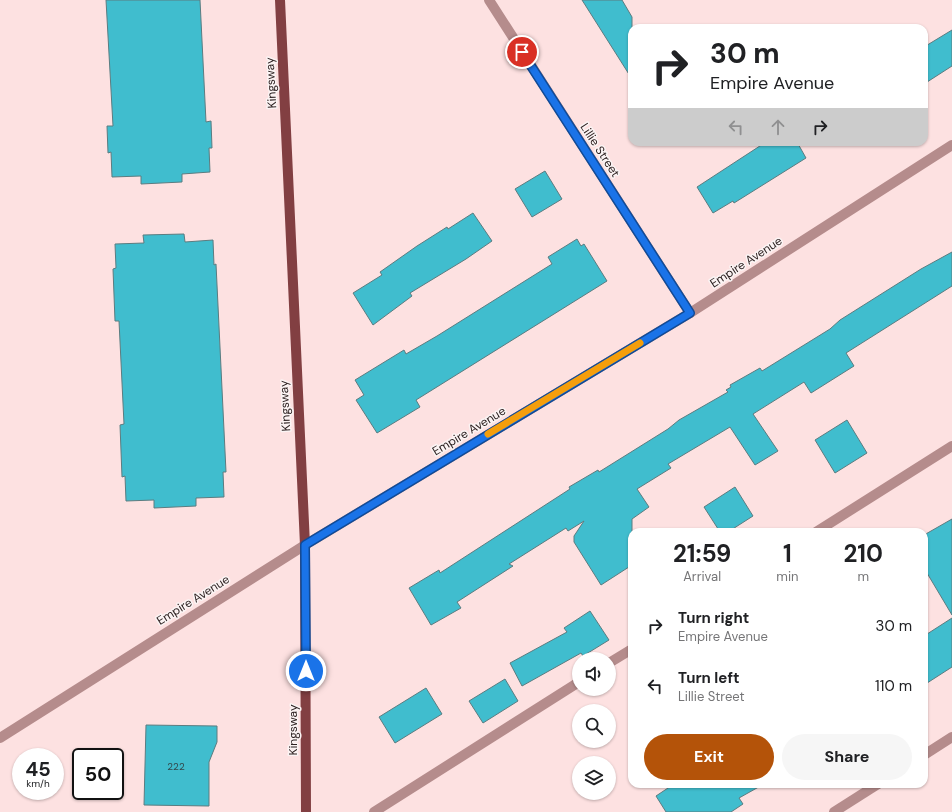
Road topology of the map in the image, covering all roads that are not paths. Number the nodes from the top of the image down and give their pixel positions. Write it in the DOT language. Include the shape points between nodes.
graph roads {
  1 [pos="280,0"];
  2 [pos="489,0"];
  3 [pos="952,145"];
  4 [pos="690,313"];
  5 [pos="952,446"];
  6 [pos="822,528"];
  7 [pos="305,545"];
  8 [pos="628,651"];
  9 [pos="616,659"];
  10 [pos="572,686"];
  11 [pos="952,737"];
  12 [pos="0,738"];
  13 [pos="928,752"];
  14 [pos="872,788"];
  15 [pos="306,812"];
  16 [pos="374,812"];
  17 [pos="834,812"];
  1 -- 7 [label="main road, Kingsway"];
  2 -- 4 [label="street, Lillie Street"];
  3 -- 4 [label="street, Empire Avenue"];
  4 -- 7 [label="street, Empire Avenue"];
  5 -- 6 [label="street"];
  7 -- 12 [label="street, Empire Avenue"];
  7 -- 15 [label="main road, Kingsway"];
  8 -- 9 [label="street"];
  10 -- 16 [label="street"];
  11 -- 13 [label="street"];
  14 -- 17 [label="street"];
}
